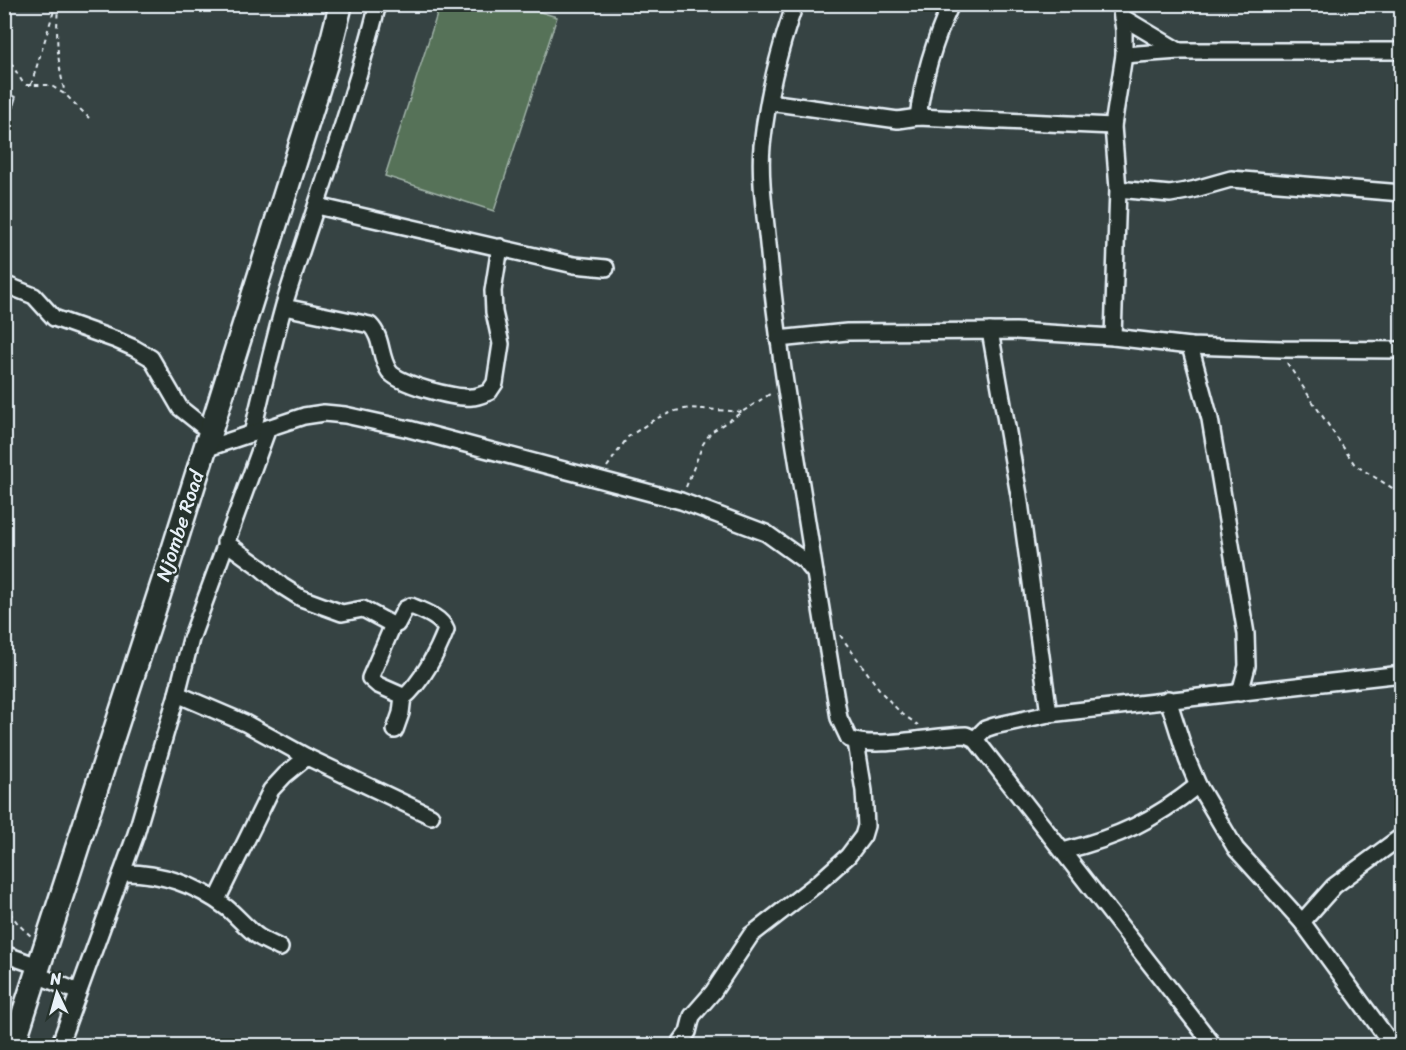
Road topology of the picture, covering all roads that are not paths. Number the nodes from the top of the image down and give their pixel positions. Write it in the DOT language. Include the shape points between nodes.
graph roads {
  1 [pos="341,4"];
  2 [pos="378,4"];
  3 [pos="795,4"];
  4 [pos="951,4"];
  5 [pos="1121,11"];
  6 [pos="1179,51"];
  7 [pos="1401,51"];
  8 [pos="1124,55"];
  9 [pos="769,102"];
  10 [pos="918,117"];
  11 [pos="1113,126"];
  12 [pos="1118,189"];
  13 [pos="1401,193"];
  14 [pos="317,206"];
  15 [pos="500,248"];
  16 [pos="606,268"];
  17 [pos="4,284"];
  18 [pos="284,307"];
  19 [pos="990,331"];
  20 [pos="1113,337"];
  21 [pos="778,339"];
  22 [pos="1190,346"];
  23 [pos="1401,350"];
  24 [pos="268,428"];
  25 [pos="252,434"];
  26 [pos="208,441"];
  27 [pos="225,542"];
  28 [pos="815,573"];
  29 [pos="393,625"];
  30 [pos="1401,674"];
  31 [pos="1240,693"];
  32 [pos="177,694"];
  33 [pos="404,698"];
  34 [pos="1168,699"];
  35 [pos="1049,714"];
  36 [pos="395,730"];
  37 [pos="975,739"];
  38 [pos="856,742"];
  39 [pos="307,757"];
  40 [pos="1198,785"];
  41 [pos="430,816"];
  42 [pos="1401,836"];
  43 [pos="1063,851"];
  44 [pos="123,873"];
  45 [pos="216,900"];
  46 [pos="1302,922"];
  47 [pos="279,948"];
  48 [pos="4,954"];
  49 [pos="39,963"];
  50 [pos="78,992"];
  51 [pos="13,1046"];
  52 [pos="59,1046"];
  53 [pos="678,1046"];
  54 [pos="1214,1046"];
  55 [pos="1393,1046"];
  1 -- 26 [label="highway, Njombe Road" via="326,64"];
  2 -- 14 [label="street"];
  3 -- 9 [label="street"];
  4 -- 10 [label="street" via="930,59"];
  5 -- 6 [label="street"];
  5 -- 8 [label="street"];
  6 -- 7 [label="street"];
  6 -- 8 [label="street"];
  8 -- 11 [label="street"];
  9 -- 10 [label="street" via="873,118"];
  9 -- 21 [label="street" via="762,148"];
  10 -- 11 [label="street"];
  11 -- 12 [label="street"];
  12 -- 13 [label="street" via="1170,194 1231,179"];
  12 -- 20 [label="street"];
  14 -- 15 [label="street"];
  14 -- 18 [label="street"];
  15 -- 16 [label="street"];
  15 -- 18 [label="street" via="493,291 501,344 496,375 489,392 473,398 456,397 400,380 389,372 381,342 370,325"];
  17 -- 26 [label="street" via="34,296 54,318 116,340 151,358 180,408"];
  18 -- 25 [label="street"];
  19 -- 20 [label="street"];
  19 -- 21 [label="street" via="848,332"];
  19 -- 35 [label="street" via="1019,495"];
  20 -- 22 [label="street"];
  21 -- 28 [label="street"];
  22 -- 23 [label="street"];
  22 -- 31 [label="street" via="1210,419 1246,634 1247,666"];
  24 -- 25 [label="street"];
  24 -- 27 [label="street"];
  24 -- 28 [label="street" via="304,416 345,415 681,501 766,533"];
  25 -- 26 [label="street"];
  26 -- 49 [label="highway, Njombe Road"];
  27 -- 29 [label="street" via="301,598 342,613 363,609"];
  27 -- 32 [label="street" via="191,639"];
  28 -- 38 [label="street" via="839,718 849,739"];
  29 -- 33 [label="street" via="370,678"];
  29 -- 33 [label="street" via="411,606 434,617 446,630 414,688"];
  30 -- 31 [label="street"];
  31 -- 34 [label="street"];
  32 -- 39 [label="street" via="255,728"];
  32 -- 44 [label="street"];
  33 -- 36 [label="street"];
  34 -- 35 [label="street"];
  34 -- 40 [label="street"];
  35 -- 37 [label="street" via="985,729"];
  37 -- 38 [label="street" via="966,735"];
  37 -- 43 [label="street"];
  38 -- 53 [label="street" via="864,791 863,836 818,883 751,936 692,1016 688,1032"];
  39 -- 41 [label="street"];
  39 -- 45 [label="street" via="271,790"];
  40 -- 43 [label="street" via="1137,827"];
  40 -- 46 [label="street" via="1236,849"];
  42 -- 46 [label="street" via="1334,886"];
  43 -- 54 [label="street"];
  44 -- 45 [label="street" via="162,875"];
  44 -- 50 [label="street"];
  45 -- 47 [label="street" via="258,936"];
  46 -- 55 [label="street"];
  48 -- 49 [label="street"];
  49 -- 50 [label="street"];
  49 -- 51 [label="highway, Njombe Road"];
  50 -- 52 [label="street"];
}
